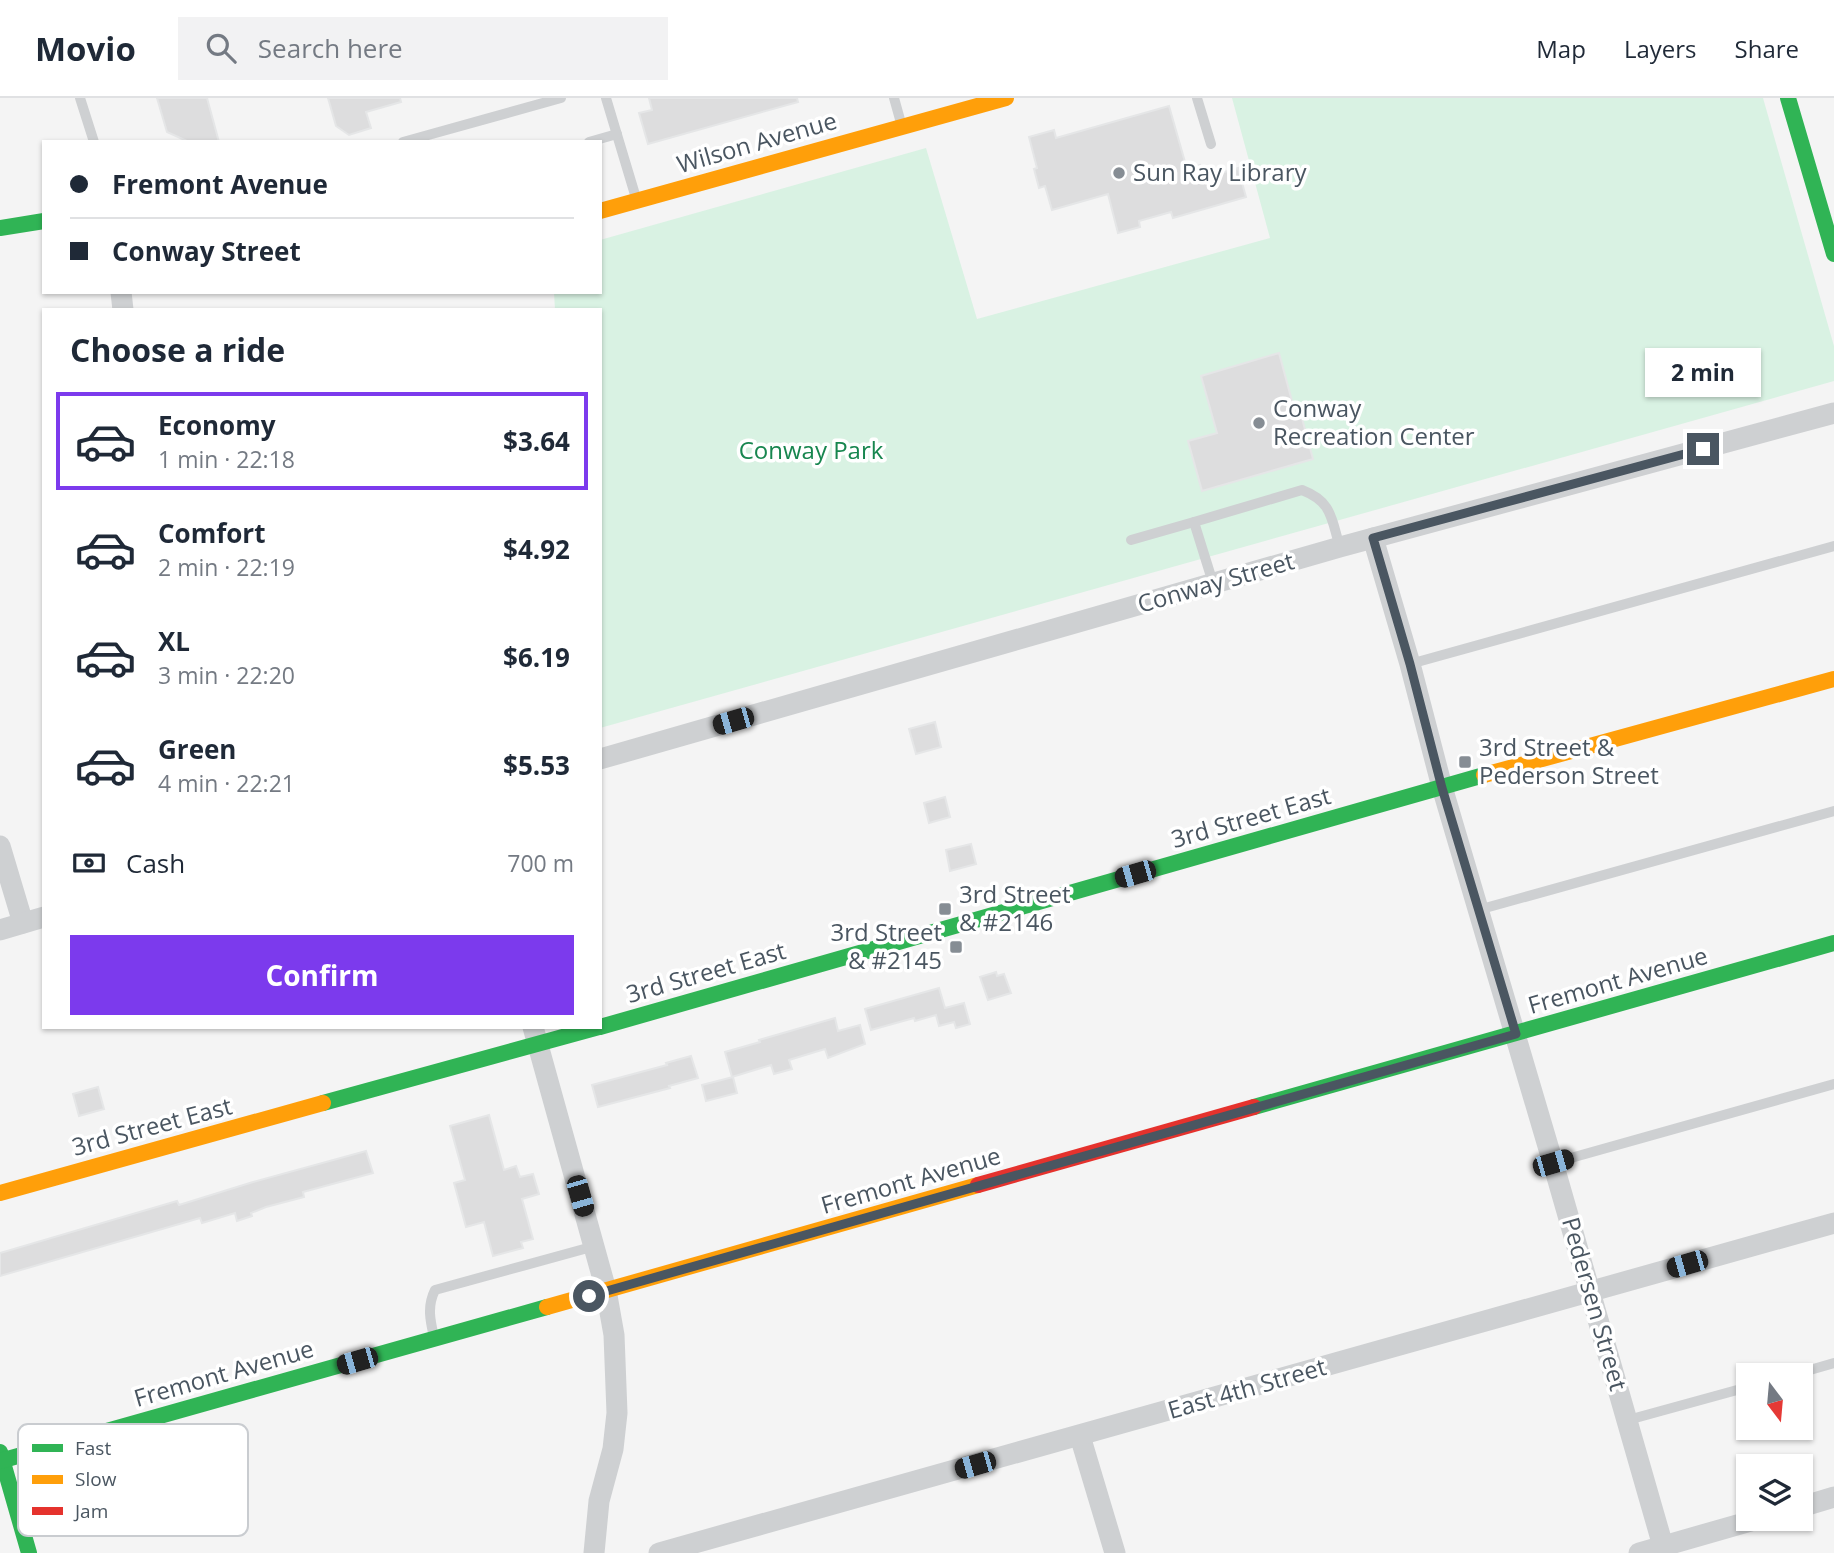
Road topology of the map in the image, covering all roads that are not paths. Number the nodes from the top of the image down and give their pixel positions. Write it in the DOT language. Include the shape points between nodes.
graph roads {
  1 [pos="80,98"];
  2 [pos="561,98"];
  3 [pos="606,98"];
  4 [pos="894,98"];
  5 [pos="1006,98"];
  6 [pos="1197,98"];
  7 [pos="1788,98"];
  8 [pos="902,126"];
  9 [pos="617,134"];
  10 [pos="93,140"];
  11 [pos="410,140"];
  12 [pos="596,140"];
  13 [pos="1211,144"];
  14 [pos="637,201"];
  15 [pos="602,210"];
  16 [pos="42,220"];
  17 [pos="0,228"];
  18 [pos="1834,254"];
  19 [pos="1834,413"];
  20 [pos="1194,522"];
  21 [pos="1373,538"];
  22 [pos="1131,540"];
  23 [pos="1834,546"];
  24 [pos="1340,547"];
  25 [pos="1213,583"];
  26 [pos="1410,664"];
  27 [pos="1834,679"];
  28 [pos="602,758"];
  29 [pos="1442,788"];
  30 [pos="1834,811"];
  31 [pos="0,846"];
  32 [pos="1478,910"];
  33 [pos="34,920"];
  34 [pos="0,930"];
  35 [pos="1834,943"];
  36 [pos="602,1026"];
  37 [pos="586,1029"];
  38 [pos="1516,1034"];
  39 [pos="535,1036"];
  40 [pos="1834,1084"];
  41 [pos="1553,1163"];
  42 [pos="0,1193"];
  43 [pos="1834,1223"];
  44 [pos="595,1246"];
  45 [pos="606,1290"];
  46 [pos="1589,1291"];
  47 [pos="435,1339"];
  48 [pos="1834,1363"];
  49 [pos="1813,1369"];
  50 [pos="1736,1390"];
  51 [pos="1628,1420"];
  52 [pos="125,1424"];
  53 [pos="1080,1436"];
  54 [pos="18,1453"];
  55 [pos="1,1458"];
  56 [pos="1834,1497"];
  57 [pos="1813,1503"];
  58 [pos="18,1516"];
  59 [pos="1736,1525"];
  60 [pos="24,1536"];
  61 [pos="1662,1546"];
  62 [pos="29,1553"];
  63 [pos="594,1553"];
  64 [pos="659,1553"];
  65 [pos="1115,1553"];
  66 [pos="1639,1553"];
  1 -- 10 [label="lane"];
  2 -- 11 [label="lane"];
  3 -- 9 [label="lane"];
  4 -- 8 [label="lane"];
  5 -- 8 [label="street, Wilson Avenue" via="940,111"];
  6 -- 13 [label="lane"];
  7 -- 18 [label="street"];
  8 -- 14 [label="street, Wilson Avenue"];
  9 -- 12 [label="lane"];
  9 -- 14 [label="lane"];
  14 -- 15 [label="street, Wilson Avenue"];
  16 -- 17 [label="street"];
  19 -- 21 [label="street, Conway Street"];
  20 -- 22 [label="lane"];
  20 -- 24 [label="lane" via="1302,490 1318,496 1328,508"];
  20 -- 25 [label="lane"];
  21 -- 24 [label="street, Conway Street"];
  21 -- 26 [label="street, Pedersen Street"];
  23 -- 26 [label="lane"];
  24 -- 25 [label="street, Conway Street"];
  25 -- 28 [label="street, Conway Street"];
  26 -- 29 [label="street, Pedersen Street"];
  27 -- 29 [label="street, 3rd Street East"];
  29 -- 32 [label="street, Pedersen Street"];
  29 -- 36 [label="street, 3rd Street East"];
  30 -- 32 [label="lane"];
  31 -- 33 [label="street"];
  32 -- 38 [label="street, Pedersen Street"];
  33 -- 34 [label="street"];
  35 -- 38 [label="street, Fremont Avenue"];
  37 -- 39 [label="street, 3rd Street East"];
  38 -- 41 [label="street, Pedersen Street"];
  38 -- 45 [label="street, Fremont Avenue"];
  39 -- 42 [label="street, 3rd Street East"];
  39 -- 44 [label="street"];
  40 -- 41 [label="lane"];
  41 -- 46 [label="street, Pedersen Street"];
  43 -- 46 [label="street, East 4th Street"];
  44 -- 45 [label="street"];
  44 -- 47 [label="lane" via="435,1290 429,1317"];
  45 -- 47 [label="street, Fremont Avenue"];
  45 -- 63 [label="street" via="614,1335 617,1413"];
  46 -- 51 [label="street, Pedersen Street"];
  46 -- 53 [label="street, East 4th Street"];
  47 -- 52 [label="street, Fremont Avenue"];
  48 -- 49 [label="lane"];
  50 -- 51 [label="lane"];
  51 -- 61 [label="street, Pedersen Street"];
  53 -- 64 [label="street, East 4th Street"];
  53 -- 65 [label="street"];
  54 -- 55 [label="street, Fremont Avenue"];
  55 -- 58 [label="street"];
  56 -- 57 [label="street"];
  59 -- 61 [label="street"];
  60 -- 62 [label="street"];
  61 -- 66 [label="street"];
}
